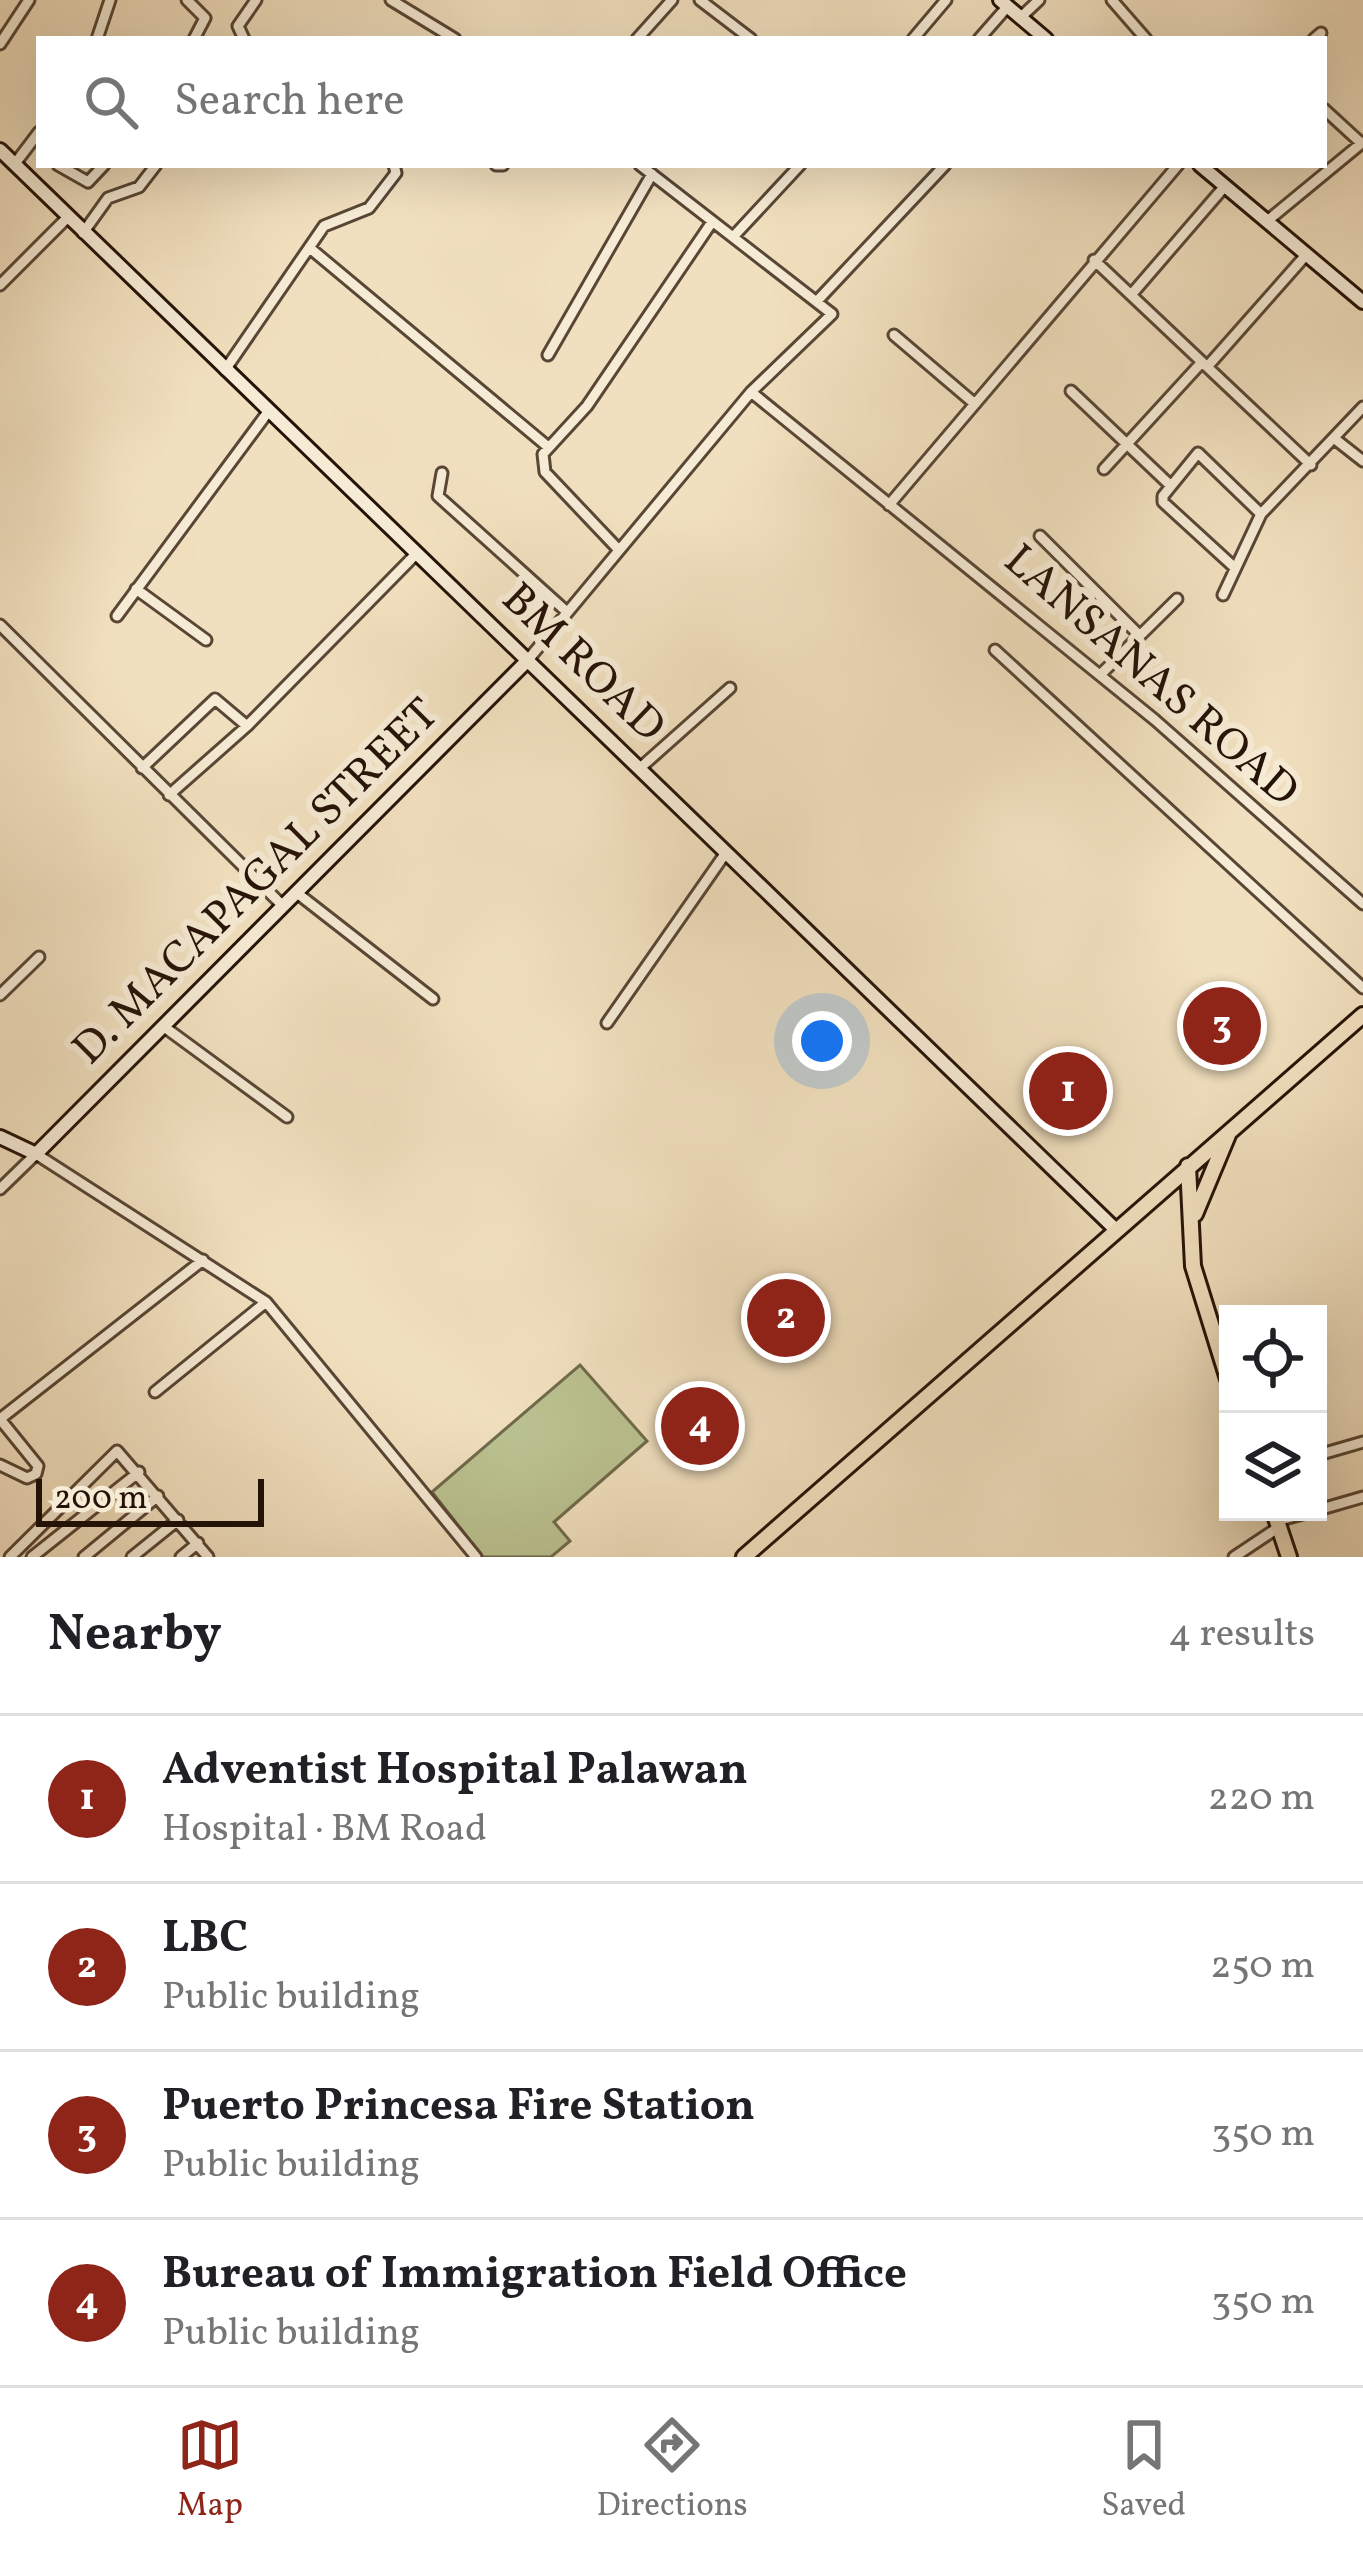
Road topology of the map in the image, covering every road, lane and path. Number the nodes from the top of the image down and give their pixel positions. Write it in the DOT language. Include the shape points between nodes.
graph roads {
  1 [pos="29,0"];
  2 [pos="110,0"];
  3 [pos="187,0"];
  4 [pos="256,0"];
  5 [pos="391,0"];
  6 [pos="672,0"];
  7 [pos="700,0"];
  8 [pos="946,0"];
  9 [pos="1039,0"];
  10 [pos="1112,0"];
  11 [pos="1004,3"];
  12 [pos="1021,17"];
  13 [pos="98,36"];
  14 [pos="196,36"];
  15 [pos="243,36"];
  16 [pos="449,36"];
  17 [pos="640,36"];
  18 [pos="747,36"];
  19 [pos="916,36"];
  20 [pos="981,36"];
  21 [pos="1043,36"];
  22 [pos="1143,36"];
  23 [pos="0,44"];
  24 [pos="1327,112"];
  25 [pos="1362,142"];
  26 [pos="34,149"];
  27 [pos="0,150"];
  28 [pos="14,165"];
  29 [pos="63,168"];
  30 [pos="101,168"];
  31 [pos="154,168"];
  32 [pos="395,168"];
  33 [pos="644,168"];
  34 [pos="797,168"];
  35 [pos="942,168"];
  36 [pos="1175,168"];
  37 [pos="1203,168"];
  38 [pos="652,174"];
  39 [pos="1225,186"];
  40 [pos="67,218"];
  41 [pos="712,222"];
  42 [pos="1265,222"];
  43 [pos="83,233"];
  44 [pos="733,237"];
  45 [pos="311,249"];
  46 [pos="1306,255"];
  47 [pos="1094,260"];
  48 [pos="1363,280"];
  49 [pos="0,285"];
  50 [pos="1350,292"];
  51 [pos="1131,296"];
  52 [pos="818,299"];
  53 [pos="1363,302"];
  54 [pos="894,335"];
  55 [pos="548,355"];
  56 [pos="1204,365"];
  57 [pos="225,370"];
  58 [pos="1071,391"];
  59 [pos="752,392"];
  60 [pos="975,404"];
  61 [pos="1363,407"];
  62 [pos="268,412"];
  63 [pos="1335,439"];
  64 [pos="1126,444"];
  65 [pos="547,446"];
  66 [pos="1363,461"];
  67 [pos="1311,465"];
  68 [pos="1104,470"];
  69 [pos="442,472"];
  70 [pos="1171,486"];
  71 [pos="889,505"];
  72 [pos="1261,514"];
  73 [pos="1040,536"];
  74 [pos="618,549"];
  75 [pos="417,553"];
  76 [pos="1234,567"];
  77 [pos="136,589"];
  78 [pos="1223,595"];
  79 [pos="1177,599"];
  80 [pos="567,612"];
  81 [pos="117,616"];
  82 [pos="0,626"];
  83 [pos="1139,635"];
  84 [pos="206,640"];
  85 [pos="995,650"];
  86 [pos="526,661"];
  87 [pos="1100,675"];
  88 [pos="730,688"];
  89 [pos="247,726"];
  90 [pos="142,768"];
  91 [pos="639,769"];
  92 [pos="169,795"];
  93 [pos="725,854"];
  94 [pos="297,893"];
  95 [pos="1363,904"];
  96 [pos="283,906"];
  97 [pos="38,957"];
  98 [pos="1363,988"];
  99 [pos="0,995"];
  100 [pos="433,998"];
  101 [pos="1363,1015"];
  102 [pos="607,1023"];
  103 [pos="163,1026"];
  104 [pos="287,1117"];
  105 [pos="1231,1130"];
  106 [pos="0,1137"];
  107 [pos="36,1154"];
  108 [pos="1188,1166"];
  109 [pos="0,1189"];
  110 [pos="1191,1223"];
  111 [pos="1115,1229"];
  112 [pos="203,1260"];
  113 [pos="266,1302"];
  114 [pos="1219,1353"];
  115 [pos="155,1392"];
  116 [pos="0,1420"];
  117 [pos="1363,1442"];
  118 [pos="1327,1452"];
  119 [pos="0,1465"];
  120 [pos="139,1472"];
  121 [pos="91,1476"];
  122 [pos="109,1495"];
  123 [pos="158,1496"];
  124 [pos="1363,1497"];
  125 [pos="1327,1507"];
  126 [pos="178,1520"];
  127 [pos="1276,1521"];
  128 [pos="1277,1521"];
  129 [pos="197,1544"];
  130 [pos="10,1557"];
  131 [pos="32,1557"];
  132 [pos="84,1557"];
  133 [pos="132,1557"];
  134 [pos="181,1557"];
  135 [pos="208,1557"];
  136 [pos="476,1557"];
  137 [pos="744,1557"];
  138 [pos="1234,1557"];
  139 [pos="1289,1557"];
  1 -- 23 [label="street"];
  2 -- 13 [label="street"];
  3 -- 14 [label="street" via="205,18"];
  4 -- 15 [label="street" via="240,21"];
  5 -- 16 [label="street"];
  6 -- 17 [label="street"];
  7 -- 18 [label="street"];
  8 -- 19 [label="street"];
  9 -- 12 [label="street"];
  10 -- 22 [label="street"];
  11 -- 12 [label="street"];
  11 -- 20 [label="street"];
  12 -- 21 [label="street"];
  24 -- 25 [label="street"];
  25 -- 42 [label="street"];
  26 -- 28 [label="street"];
  27 -- 28 [label="street, BM ROAD"];
  28 -- 40 [label="street, BM ROAD"];
  29 -- 30 [label="street" via="88,182"];
  31 -- 43 [label="street" via="139,188 108,198"];
  32 -- 45 [label="street" via="369,208 328,221"];
  33 -- 38 [label="street"];
  34 -- 44 [label="street"];
  35 -- 52 [label="street"];
  36 -- 47 [label="street"];
  37 -- 39 [label="street"];
  38 -- 41 [label="street"];
  38 -- 55 [label="street"];
  39 -- 42 [label="street"];
  39 -- 51 [label="street"];
  40 -- 43 [label="street, BM ROAD"];
  40 -- 49 [label="street"];
  41 -- 44 [label="street"];
  41 -- 65 [label="street" via="587,406"];
  42 -- 46 [label="street"];
  43 -- 57 [label="street, BM ROAD"];
  44 -- 52 [label="street"];
  45 -- 57 [label="street"];
  45 -- 65 [label="street"];
  46 -- 50 [label="street"];
  46 -- 56 [label="street"];
  47 -- 51 [label="street"];
  47 -- 60 [label="street"];
  48 -- 50 [label="street"];
  50 -- 53 [label="street"];
  51 -- 56 [label="street"];
  52 -- 59 [label="street" via="832,314"];
  54 -- 60 [label="street"];
  56 -- 64 [label="street"];
  56 -- 67 [label="street"];
  57 -- 62 [label="street, BM ROAD"];
  58 -- 64 [label="street"];
  59 -- 71 [label="street, LANSANAS ROAD"];
  59 -- 74 [label="street"];
  60 -- 71 [label="street"];
  61 -- 63 [label="street"];
  62 -- 75 [label="street, BM ROAD"];
  62 -- 77 [label="street"];
  63 -- 66 [label="street"];
  63 -- 67 [label="street"];
  64 -- 68 [label="street"];
  64 -- 70 [label="street"];
  65 -- 74 [label="street" via="541,467"];
  67 -- 72 [label="street"];
  69 -- 80 [label="street" via="438,496"];
  70 -- 72 [label="street" via="1200,454"];
  70 -- 76 [label="street" via="1162,502"];
  71 -- 87 [label="street, LANSANAS ROAD"];
  72 -- 76 [label="street"];
  73 -- 83 [label="street"];
  74 -- 80 [label="street"];
  75 -- 86 [label="street, BM ROAD"];
  75 -- 89 [label="street"];
  76 -- 78 [label="street"];
  77 -- 81 [label="street"];
  77 -- 84 [label="street"];
  79 -- 83 [label="street"];
  80 -- 86 [label="street"];
  82 -- 90 [label="street"];
  83 -- 87 [label="street"];
  85 -- 98 [label="street"];
  86 -- 91 [label="street, BM ROAD"];
  86 -- 94 [label="street, D. MACAPAGAL STREET"];
  87 -- 95 [label="street, LANSANAS ROAD"];
  88 -- 91 [label="street"];
  89 -- 90 [label="street" via="215,699"];
  89 -- 92 [label="street"];
  90 -- 92 [label="street"];
  91 -- 93 [label="street, BM ROAD"];
  92 -- 96 [label="street"];
  93 -- 102 [label="street"];
  93 -- 111 [label="street, BM ROAD"];
  94 -- 96 [label="street, D. MACAPAGAL STREET"];
  94 -- 100 [label="street"];
  96 -- 103 [label="street, D. MACAPAGAL STREET"];
  97 -- 99 [label="street"];
  101 -- 105 [label="main road"];
  103 -- 104 [label="street"];
  103 -- 107 [label="street, D. MACAPAGAL STREET"];
  105 -- 108 [label="main road"];
  105 -- 110 [label="main road"];
  106 -- 107 [label="street"];
  107 -- 109 [label="street"];
  107 -- 112 [label="street"];
  108 -- 110 [label="main road"];
  108 -- 111 [label="main road"];
  110 -- 114 [label="main road" via="1196,1285"];
  111 -- 137 [label="main road"];
  112 -- 113 [label="street"];
  112 -- 116 [label="street"];
  113 -- 115 [label="street"];
  113 -- 136 [label="street"];
  116 -- 119 [label="street" via="38,1468 27,1478"];
  117 -- 118 [label="street"];
  120 -- 121 [label="street" via="119,1451"];
  120 -- 122 [label="street"];
  120 -- 123 [label="street"];
  121 -- 122 [label="street"];
  121 -- 130 [label="street"];
  122 -- 131 [label="street"];
  123 -- 126 [label="street"];
  123 -- 132 [label="street"];
  124 -- 125 [label="street"];
  126 -- 129 [label="street"];
  126 -- 133 [label="street"];
  127 -- 138 [label="street"];
  128 -- 139 [label="main road"];
  129 -- 134 [label="street"];
  129 -- 135 [label="street"];
}
